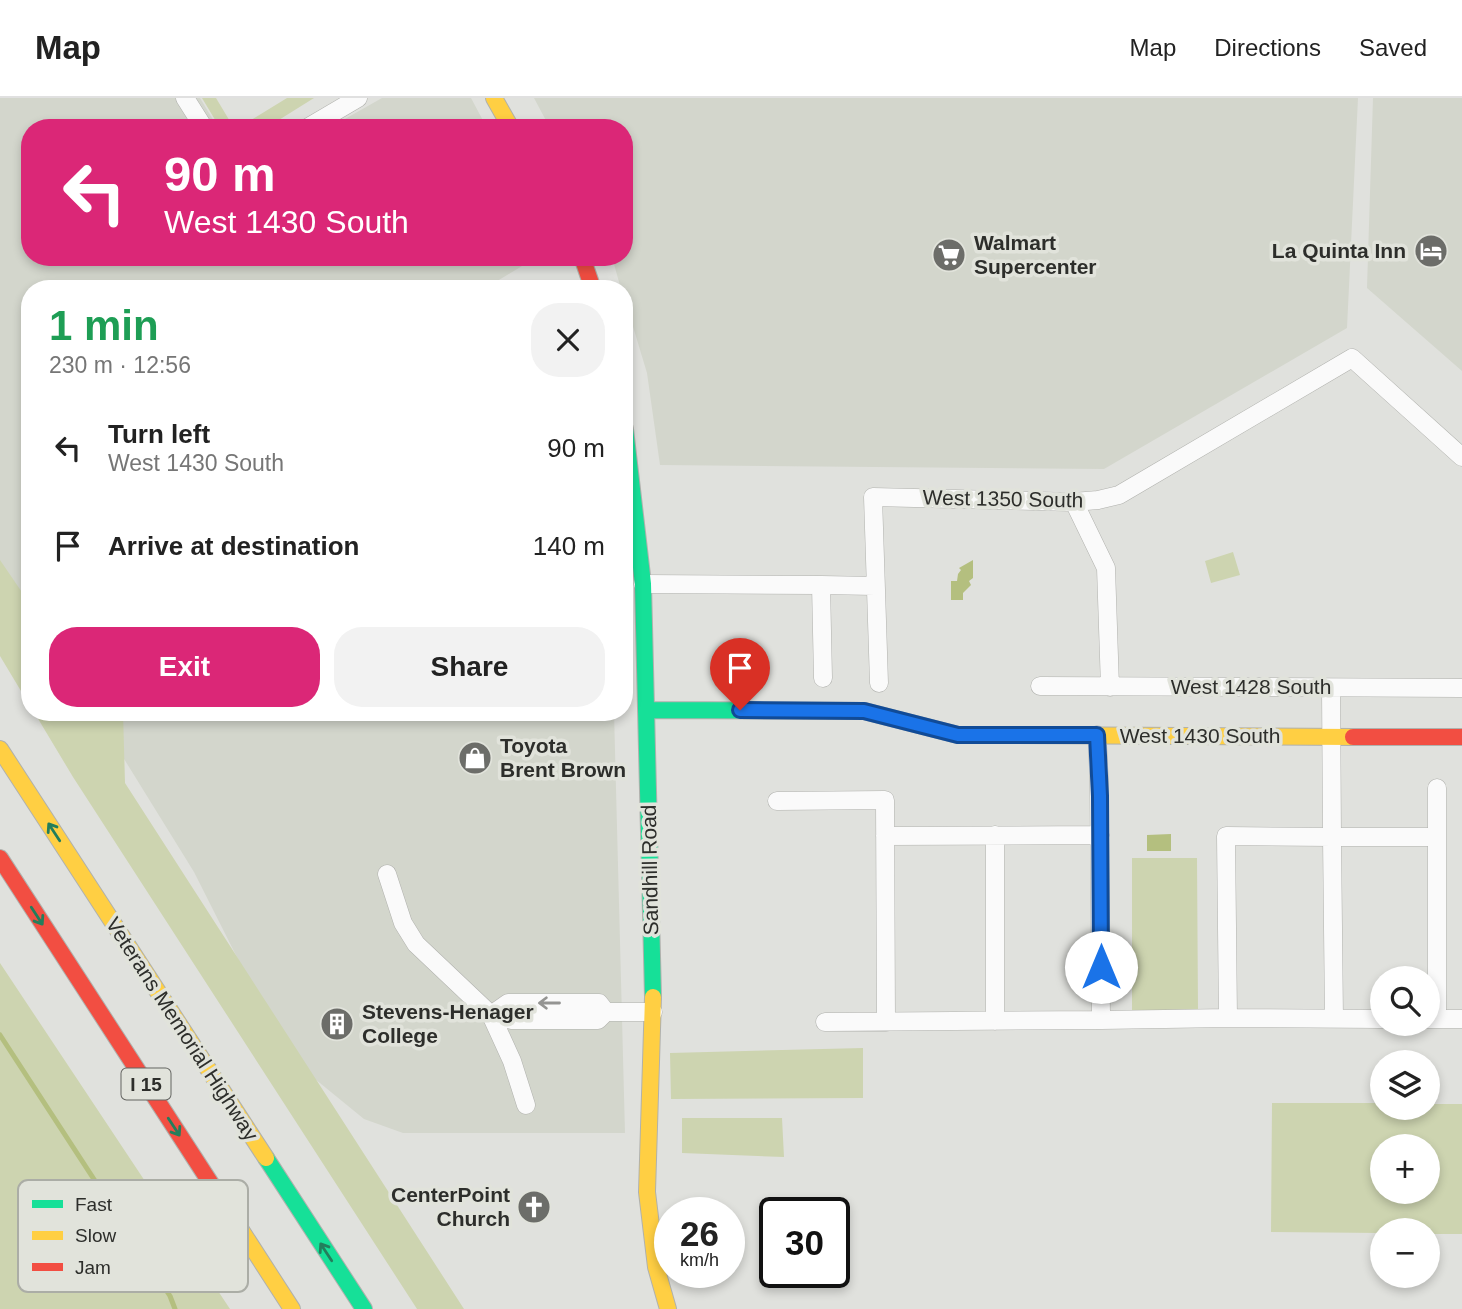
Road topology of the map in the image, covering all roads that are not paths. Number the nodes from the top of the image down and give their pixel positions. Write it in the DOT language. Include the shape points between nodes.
graph roads {
  1 [pos="185,98"];
  2 [pos="358,98"];
  3 [pos="494,98"];
  4 [pos="198,119"];
  5 [pos="322,119"];
  6 [pos="506,119"];
  7 [pos="1462,457"];
  8 [pos="633,498"];
  9 [pos="1074,502"];
  10 [pos="643,584"];
  11 [pos="821,585"];
  12 [pos="875,586"];
  13 [pos="823,678"];
  14 [pos="879,683"];
  15 [pos="1040,686"];
  16 [pos="1110,687"];
  17 [pos="1331,688"];
  18 [pos="1462,688"];
  19 [pos="647,710"];
  20 [pos="1097,735"];
  21 [pos="1332,737"];
  22 [pos="1462,737"];
  23 [pos="0,749"];
  24 [pos="1437,788"];
  25 [pos="777,801"];
  26 [pos="995,835"];
  27 [pos="1100,835"];
  28 [pos="885,836"];
  29 [pos="1332,837"];
  30 [pos="1437,837"];
  31 [pos="0,858"];
  32 [pos="387,874"];
  33 [pos="1434,966"];
  34 [pos="653,1012"];
  35 [pos="491,1015"];
  36 [pos="1228,1018"];
  37 [pos="1334,1019"];
  38 [pos="1370,1019"];
  39 [pos="1440,1019"];
  40 [pos="1462,1019"];
  41 [pos="1101,1020"];
  42 [pos="995,1021"];
  43 [pos="825,1022"];
  44 [pos="886,1022"];
  45 [pos="526,1105"];
  46 [pos="208,1180"];
  47 [pos="248,1241"];
  48 [pos="292,1309"];
  49 [pos="363,1309"];
  50 [pos="668,1309"];
  1 -- 4 [label="street"];
  2 -- 5 [label="street"];
  3 -- 6 [label="main road"];
  7 -- 9 [label="street, West 1350 South" via="1352,358 1119,495"];
  8 -- 10 [label="main road, Sandhill Road"];
  9 -- 12 [label="street, West 1350 South" via="873,497"];
  9 -- 16 [label="street" via="1106,568"];
  10 -- 11 [label="street"];
  10 -- 19 [label="main road, Sandhill Road"];
  11 -- 12 [label="street"];
  11 -- 13 [label="street"];
  12 -- 14 [label="street"];
  15 -- 16 [label="street, West 1428 South"];
  16 -- 17 [label="street, West 1428 South"];
  17 -- 18 [label="street, West 1428 South"];
  17 -- 21 [label="street"];
  19 -- 20 [label="main road, West 1430 South" via="864,711 958,735"];
  19 -- 34 [label="main road, Sandhill Road"];
  20 -- 21 [label="main road, West 1430 South"];
  20 -- 27 [label="street"];
  21 -- 22 [label="main road, West 1430 South"];
  21 -- 29 [label="street"];
  49 -- 23 [label="main road, Veterans Memorial Highway / I 15, one-way"];
  24 -- 30 [label="street"];
  25 -- 28 [label="street" via="885,800"];
  26 -- 27 [label="street"];
  26 -- 28 [label="street"];
  26 -- 42 [label="street"];
  27 -- 41 [label="street"];
  28 -- 44 [label="street"];
  29 -- 30 [label="street"];
  29 -- 36 [label="street" via="1226,836"];
  29 -- 37 [label="street"];
  30 -- 33 [label="street"];
  31 -- 46 [label="main road, I 15, one-way"];
  32 -- 35 [label="street" via="403,923 416,944"];
  34 -- 35 [label="street" via="607,1012 598,1020 512,1020"];
  34 -- 50 [label="main road, Sandhill Road" via="647,1192 656,1267"];
  35 -- 45 [label="street"];
  36 -- 37 [label="street"];
  36 -- 41 [label="street"];
  37 -- 38 [label="street"];
  39 -- 40 [label="street"];
  41 -- 42 [label="street"];
  42 -- 44 [label="street"];
  43 -- 44 [label="street"];
  47 -- 48 [label="main road, I 15, one-way"];
}
